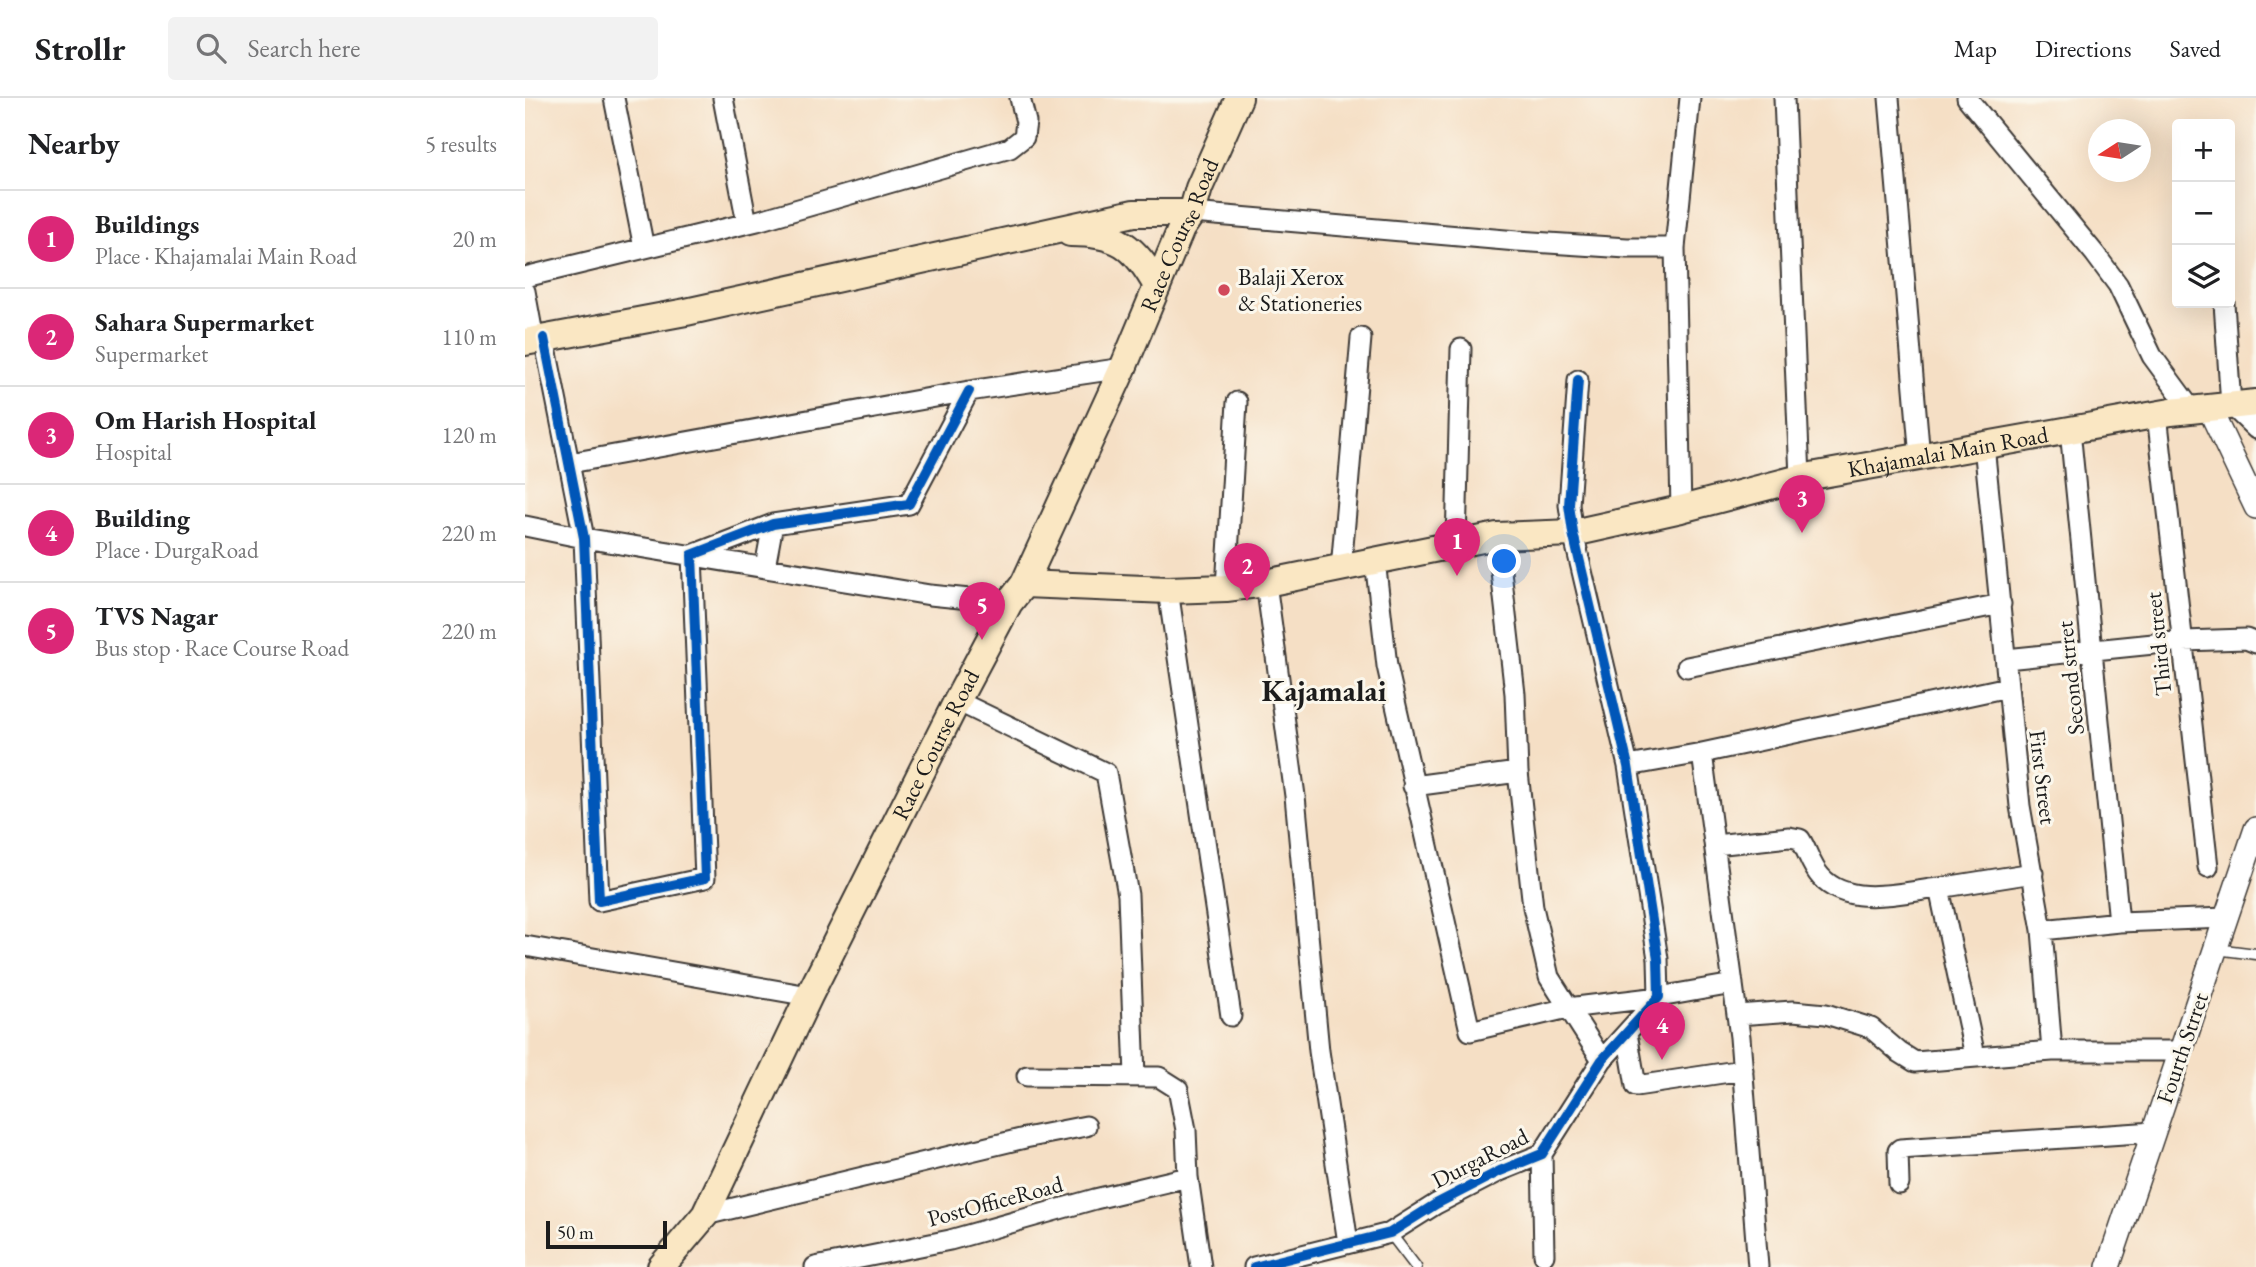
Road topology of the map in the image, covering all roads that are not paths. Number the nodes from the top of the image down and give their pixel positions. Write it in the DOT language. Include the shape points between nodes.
graph roads {
  1 [pos="614,98"];
  2 [pos="723,98"];
  3 [pos="1020,98"];
  4 [pos="1240,98"];
  5 [pos="1690,98"];
  6 [pos="1784,98"];
  7 [pos="1889,98"];
  8 [pos="1967,98"];
  9 [pos="1192,213"];
  10 [pos="747,223"];
  11 [pos="1047,233"];
  12 [pos="645,248"];
  13 [pos="1675,248"];
  14 [pos="525,277"];
  15 [pos="1157,286"];
  16 [pos="525,291"];
  17 [pos="2224,308"];
  18 [pos="1361,338"];
  19 [pos="534,340"];
  20 [pos="1461,349"];
  21 [pos="1123,368"];
  22 [pos="1578,380"];
  23 [pos="969,391"];
  24 [pos="1237,402"];
  25 [pos="2222,406"];
  26 [pos="2157,414"];
  27 [pos="2256,429"];
  28 [pos="2070,430"];
  29 [pos="1983,445"];
  30 [pos="1920,458"];
  31 [pos="570,463"];
  32 [pos="1800,478"];
  33 [pos="2256,507"];
  34 [pos="1681,509"];
  35 [pos="773,524"];
  36 [pos="525,526"];
  37 [pos="1573,533"];
  38 [pos="1497,536"];
  39 [pos="584,538"];
  40 [pos="1456,544"];
  41 [pos="692,555"];
  42 [pos="1375,560"];
  43 [pos="765,567"];
  44 [pos="1341,569"];
  45 [pos="1266,583"];
  46 [pos="1226,587"];
  47 [pos="1168,590"];
  48 [pos="1016,594"];
  49 [pos="2001,604"];
  50 [pos="2183,641"];
  51 [pos="2256,643"];
  52 [pos="2092,650"];
  53 [pos="2006,659"];
  54 [pos="1687,667"];
  55 [pos="2008,687"];
  56 [pos="957,701"];
  57 [pos="1702,753"];
  58 [pos="1628,766"];
  59 [pos="1518,772"];
  60 [pos="1413,786"];
  61 [pos="2255,835"];
  62 [pos="1715,845"];
  63 [pos="2208,867"];
  64 [pos="2033,873"];
  65 [pos="1939,888"];
  66 [pos="2226,918"];
  67 [pos="2119,922"];
  68 [pos="2042,930"];
  69 [pos="525,946"];
  70 [pos="2216,949"];
  71 [pos="2256,954"];
  72 [pos="1733,984"];
  73 [pos="810,996"];
  74 [pos="1659,997"];
  75 [pos="1568,1008"];
  76 [pos="1737,1015"];
  77 [pos="1231,1016"];
  78 [pos="1627,1032"];
  79 [pos="2052,1051"];
  80 [pos="2182,1051"];
  81 [pos="1975,1056"];
  82 [pos="1602,1060"];
  83 [pos="1743,1070"];
  84 [pos="1027,1076"];
  85 [pos="1135,1076"];
  86 [pos="1086,1126"];
  87 [pos="2154,1132"];
  88 [pos="1542,1154"];
  89 [pos="1188,1177"];
  90 [pos="1899,1184"];
  91 [pos="705,1215"];
  92 [pos="1390,1233"];
  93 [pos="1348,1243"];
  94 [pos="1544,1255"];
  95 [pos="661,1267"];
  96 [pos="815,1267"];
  97 [pos="1201,1267"];
  98 [pos="1254,1267"];
  99 [pos="1416,1267"];
  100 [pos="1758,1267"];
  101 [pos="2109,1267"];
  1 -- 12 [label="street"];
  2 -- 10 [label="street"];
  3 -- 10 [label="street" via="1024,136 1010,148"];
  4 -- 9 [label="main road, Race Course Road"];
  5 -- 13 [label="street"];
  6 -- 32 [label="street"];
  7 -- 30 [label="street"];
  8 -- 25 [label="street" via="2110,275 2152,356"];
  9 -- 11 [label="main road" via="1133,213"];
  9 -- 13 [label="street" via="1517,241"];
  9 -- 15 [label="main road, Race Course Road"];
  10 -- 12 [label="street"];
  11 -- 15 [label="main road" via="1089,233 1124,243 1143,261"];
  11 -- 19 [label="main road" via="686,312"];
  12 -- 14 [label="street"];
  13 -- 34 [label="street"];
  15 -- 21 [label="main road, Race Course Road"];
  16 -- 19 [label="street"];
  17 -- 25 [label="street"];
  18 -- 44 [label="street"];
  19 -- 31 [label="street"];
  20 -- 40 [label="street"];
  21 -- 23 [label="street"];
  21 -- 48 [label="main road, Race Course Road"];
  22 -- 37 [label="street" via="1569,505"];
  23 -- 31 [label="street"];
  23 -- 35 [label="street" via="909,504"];
  24 -- 46 [label="street"];
  25 -- 26 [label="main road, Khajamalai Main Road"];
  25 -- 27 [label="street"];
  25 -- 33 [label="street"];
  26 -- 28 [label="main road, Khajamalai Main Road"];
  26 -- 50 [label="street, Third street"];
  28 -- 29 [label="main road, Khajamalai Main Road"];
  28 -- 52 [label="street, Second strret"];
  29 -- 30 [label="main road, Khajamalai Main Road"];
  29 -- 49 [label="street, First Street"];
  30 -- 32 [label="main road, Khajamalai Main Road"];
  31 -- 39 [label="street"];
  32 -- 34 [label="main road, Khajamalai Main Road"];
  34 -- 37 [label="main road, Khajamalai Main Road"];
  35 -- 41 [label="street"];
  35 -- 43 [label="street"];
  36 -- 39 [label="street"];
  37 -- 38 [label="main road, Khajamalai Main Road"];
  37 -- 58 [label="street"];
  38 -- 40 [label="main road, Khajamalai Main Road"];
  38 -- 59 [label="street" via="1515,694"];
  39 -- 41 [label="street"];
  39 -- 41 [label="street" via="599,901 705,877"];
  40 -- 42 [label="main road, Khajamalai Main Road"];
  41 -- 43 [label="street"];
  42 -- 44 [label="main road, Khajamalai Main Road"];
  42 -- 60 [label="street" via="1387,666"];
  43 -- 48 [label="street" via="930,594"];
  44 -- 45 [label="main road, Khajamalai Main Road"];
  45 -- 46 [label="main road, Khajamalai Main Road"];
  45 -- 93 [label="street" via="1295,796 1319,1051"];
  46 -- 47 [label="main road, Khajamalai Main Road"];
  47 -- 48 [label="main road, Khajamalai Main Road"];
  47 -- 77 [label="street"];
  48 -- 56 [label="main road, Race Course Road"];
  49 -- 53 [label="street, First Street"];
  49 -- 54 [label="street"];
  50 -- 51 [label="street" via="2246,639"];
  50 -- 52 [label="street"];
  50 -- 63 [label="street, Third street"];
  52 -- 53 [label="street"];
  52 -- 67 [label="street, Second strret"];
  53 -- 55 [label="street, First Street"];
  55 -- 57 [label="street"];
  55 -- 64 [label="street, First Street" via="2020,806"];
  56 -- 73 [label="main road, Race Course Road"];
  56 -- 85 [label="street" via="1106,773 1128,895"];
  57 -- 58 [label="street"];
  57 -- 62 [label="street"];
  58 -- 74 [label="street" via="1658,959"];
  59 -- 60 [label="street"];
  59 -- 75 [label="street" via="1533,907 1549,977"];
  60 -- 75 [label="street" via="1470,1031"];
  61 -- 66 [label="street, Fourth Strret"];
  62 -- 65 [label="street" via="1789,836 1800,839 1823,880 1846,893 1874,896"];
  62 -- 72 [label="street"];
  64 -- 65 [label="street"];
  64 -- 68 [label="street, First Street"];
  65 -- 81 [label="street"];
  66 -- 67 [label="street"];
  66 -- 70 [label="street, Fourth Strret"];
  67 -- 68 [label="street"];
  68 -- 79 [label="street, First Street"];
  69 -- 73 [label="street"];
  70 -- 71 [label="lane"];
  70 -- 80 [label="street, Fourth Strret"];
  72 -- 74 [label="street"];
  72 -- 76 [label="street"];
  73 -- 91 [label="main road, Race Course Road"];
  74 -- 75 [label="street"];
  74 -- 78 [label="street, DurgaRoad"];
  75 -- 82 [label="street"];
  76 -- 81 [label="street" via="1826,1014 1871,1028 1915,1062"];
  76 -- 83 [label="street"];
  78 -- 82 [label="street, DurgaRoad"];
  78 -- 83 [label="street" via="1636,1086"];
  79 -- 80 [label="street"];
  79 -- 81 [label="street"];
  80 -- 87 [label="street, Fourth Strret"];
  82 -- 88 [label="street, DurgaRoad"];
  83 -- 100 [label="street"];
  84 -- 85 [label="street"];
  85 -- 89 [label="street" via="1159,1077 1178,1089"];
  86 -- 91 [label="street"];
  87 -- 90 [label="street" via="1900,1149"];
  87 -- 101 [label="street, Fourth Strret"];
  88 -- 92 [label="street, DurgaRoad" via="1436,1204"];
  88 -- 94 [label="street"];
  89 -- 96 [label="street, PostOfficeRoad" via="950,1240"];
  89 -- 97 [label="street"];
  91 -- 95 [label="main road, Race Course Road"];
  92 -- 93 [label="street, DurgaRoad"];
  92 -- 99 [label="lane"];
  93 -- 98 [label="street, DurgaRoad"];
}
